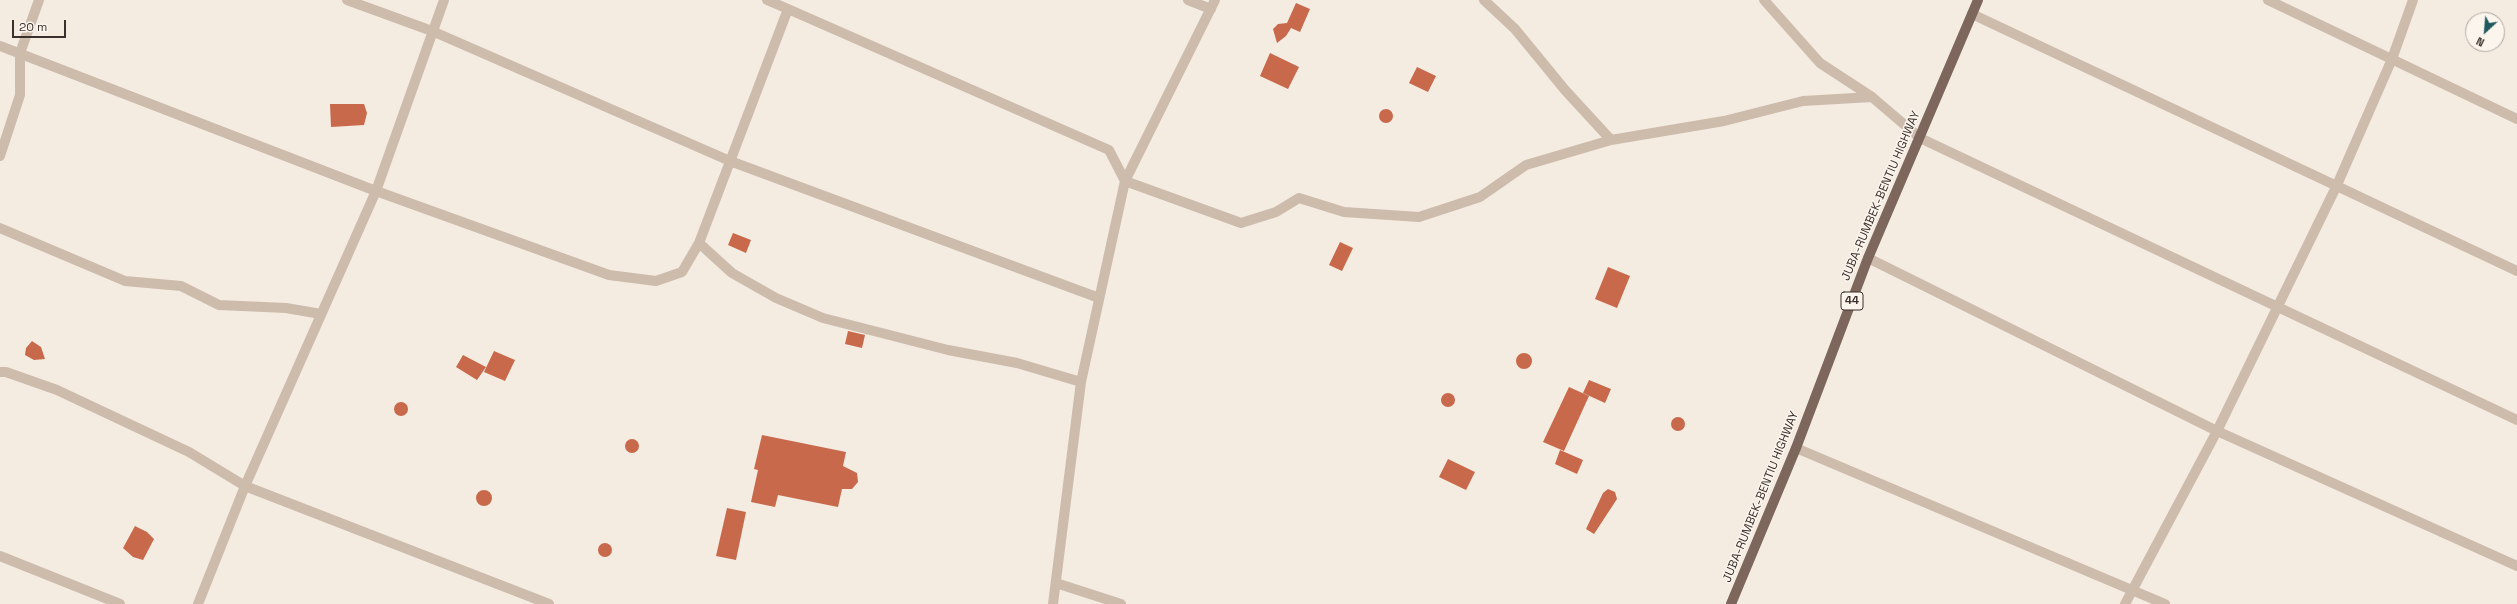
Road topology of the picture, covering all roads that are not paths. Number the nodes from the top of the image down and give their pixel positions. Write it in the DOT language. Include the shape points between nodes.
graph roads {
  1 [pos="39,0"];
  2 [pos="347,0"];
  3 [pos="444,0"];
  4 [pos="767,0"];
  5 [pos="1188,0"];
  6 [pos="1484,0"];
  7 [pos="1764,0"];
  8 [pos="1978,0"];
  9 [pos="2268,0"];
  10 [pos="2413,0"];
  11 [pos="1213,4"];
  12 [pos="788,9"];
  13 [pos="1972,14"];
  14 [pos="432,31"];
  15 [pos="0,46"];
  16 [pos="20,53"];
  17 [pos="2392,60"];
  18 [pos="1872,97"];
  19 [pos="2517,119"];
  20 [pos="1920,138"];
  21 [pos="1611,140"];
  22 [pos="0,156"];
  23 [pos="730,161"];
  24 [pos="1125,181"];
  25 [pos="2338,185"];
  26 [pos="376,191"];
  27 [pos="0,228"];
  28 [pos="699,243"];
  29 [pos="1868,258"];
  30 [pos="2517,271"];
  31 [pos="1099,298"];
  32 [pos="2278,308"];
  33 [pos="321,314"];
  34 [pos="0,372"];
  35 [pos="1081,382"];
  36 [pos="2517,420"];
  37 [pos="2218,431"];
  38 [pos="1796,448"];
  39 [pos="245,486"];
  40 [pos="0,556"];
  41 [pos="2517,566"];
  42 [pos="1056,583"];
  43 [pos="2132,590"];
  44 [pos="120,604"];
  45 [pos="198,604"];
  46 [pos="549,604"];
  47 [pos="1053,604"];
  48 [pos="1121,604"];
  49 [pos="1732,604"];
  50 [pos="2125,604"];
  51 [pos="2165,604"];
  1 -- 16 [label="street"];
  2 -- 14 [label="street"];
  3 -- 14 [label="street"];
  4 -- 12 [label="street"];
  5 -- 11 [label="street"];
  6 -- 21 [label="street" via="1515,29 1565,90"];
  7 -- 18 [label="street" via="1820,63"];
  8 -- 13 [label="main road, JUBA-RUMBEK-BENTIU HIGHWAY / 44"];
  9 -- 17 [label="street"];
  10 -- 17 [label="street"];
  11 -- 24 [label="street"];
  12 -- 23 [label="street"];
  12 -- 24 [label="street" via="1109,150"];
  13 -- 20 [label="main road, JUBA-RUMBEK-BENTIU HIGHWAY / 44"];
  13 -- 25 [label="street"];
  14 -- 23 [label="street"];
  14 -- 26 [label="street"];
  15 -- 16 [label="street"];
  16 -- 22 [label="street" via="20,95"];
  16 -- 26 [label="street"];
  17 -- 19 [label="street"];
  17 -- 25 [label="street"];
  18 -- 20 [label="street"];
  18 -- 21 [label="street" via="1803,101 1724,121"];
  20 -- 29 [label="main road, JUBA-RUMBEK-BENTIU HIGHWAY / 44"];
  20 -- 32 [label="street"];
  21 -- 24 [label="street" via="1526,165 1480,197 1419,217 1344,212 1299,198 1276,212 1241,223"];
  23 -- 28 [label="street"];
  23 -- 31 [label="street"];
  24 -- 31 [label="street"];
  25 -- 30 [label="street"];
  25 -- 32 [label="street"];
  26 -- 28 [label="street" via="609,275 656,281 682,272"];
  26 -- 33 [label="street"];
  27 -- 33 [label="street" via="125,280 181,286 219,305 286,308"];
  28 -- 35 [label="street" via="732,273 776,298 823,318 948,350 1016,363"];
  29 -- 37 [label="street"];
  29 -- 38 [label="main road, JUBA-RUMBEK-BENTIU HIGHWAY / 44"];
  31 -- 35 [label="street"];
  32 -- 36 [label="street"];
  32 -- 37 [label="street"];
  33 -- 39 [label="street"];
  34 -- 39 [label="street" via="56,390 189,452"];
  35 -- 42 [label="street"];
  37 -- 41 [label="street"];
  37 -- 43 [label="street"];
  38 -- 43 [label="street"];
  38 -- 49 [label="main road, JUBA-RUMBEK-BENTIU HIGHWAY / 44"];
  39 -- 45 [label="street"];
  39 -- 46 [label="street"];
  40 -- 44 [label="street"];
  42 -- 47 [label="street"];
  42 -- 48 [label="street"];
  43 -- 50 [label="street"];
  43 -- 51 [label="street"];
}
